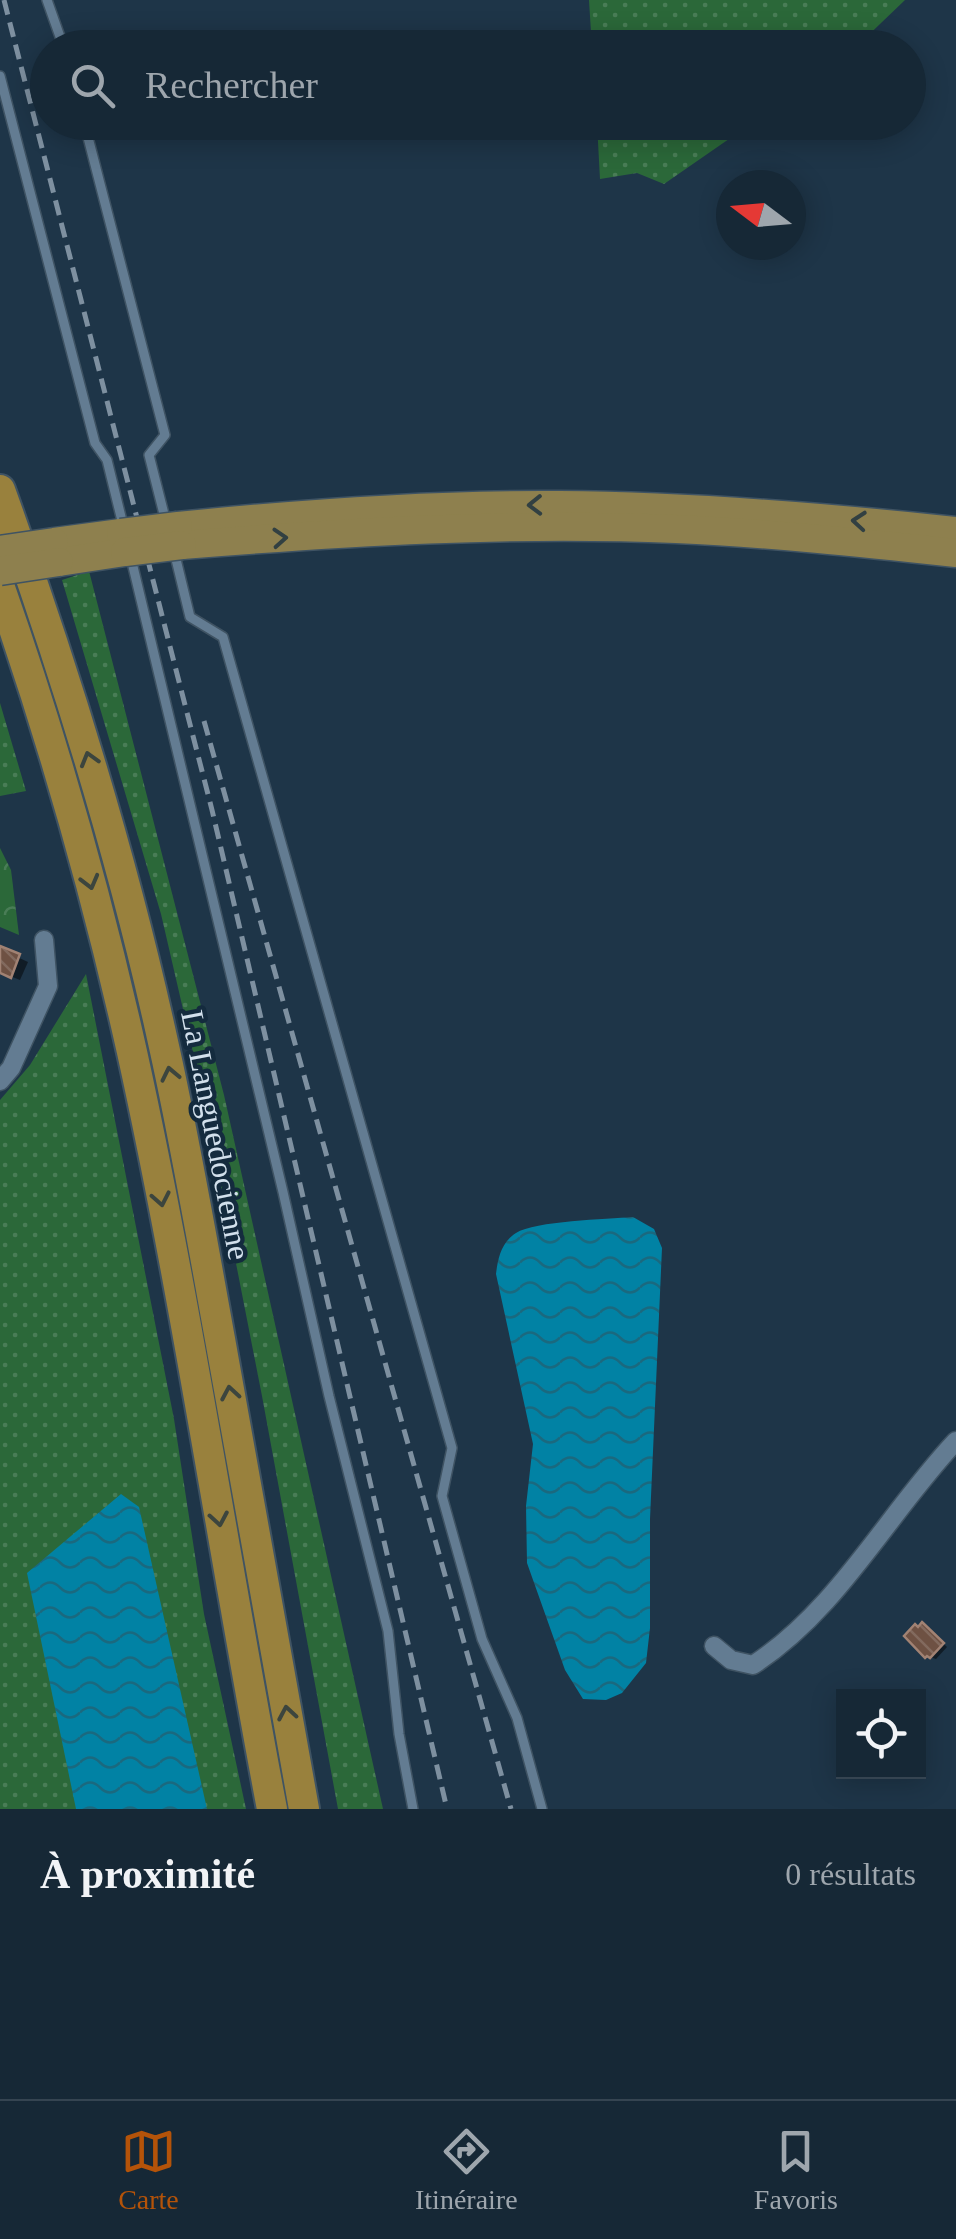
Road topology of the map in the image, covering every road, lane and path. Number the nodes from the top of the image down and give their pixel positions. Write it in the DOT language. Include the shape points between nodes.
graph roads {
  1 [pos="46,0"];
  2 [pos="57,30"];
  3 [pos="0,76"];
  4 [pos="89,140"];
  5 [pos="0,490"];
  6 [pos="956,531"];
  7 [pos="180,536"];
  8 [pos="0,550"];
  9 [pos="56,552"];
  10 [pos="956,554"];
  11 [pos="0,571"];
  12 [pos="0,588"];
  13 [pos="44,940"];
  14 [pos="0,1081"];
  15 [pos="956,1441"];
  16 [pos="714,1646"];
  17 [pos="272,1809"];
  18 [pos="304,1809"];
  19 [pos="413,1809"];
  20 [pos="542,1809"];
  1 -- 2 [label="lane"];
  3 -- 19 [label="lane" via="94,443 116,496 388,1631"];
  4 -- 20 [label="lane" via="165,436 149,454 190,618 222,637 452,1448 442,1496 482,1639 518,1718"];
  18 -- 5 [label="highway, La Languedocienne, one-way" via="163,1040 86,750"];
  6 -- 7 [label="highway, one-way" via="560,505 278,516"];
  7 -- 9 [label="highway, bridge"];
  7 -- 10 [label="highway, one-way" via="676,529"];
  8 -- 9 [label="highway, bridge"];
  9 -- 11 [label="highway, bridge"];
  12 -- 17 [label="highway, La Languedocienne, one-way" via="68,803 131,1050"];
  13 -- 14 [label="street" via="48,986"];
  15 -- 16 [label="street" via="841,1584 778,1649 754,1665"];
}
